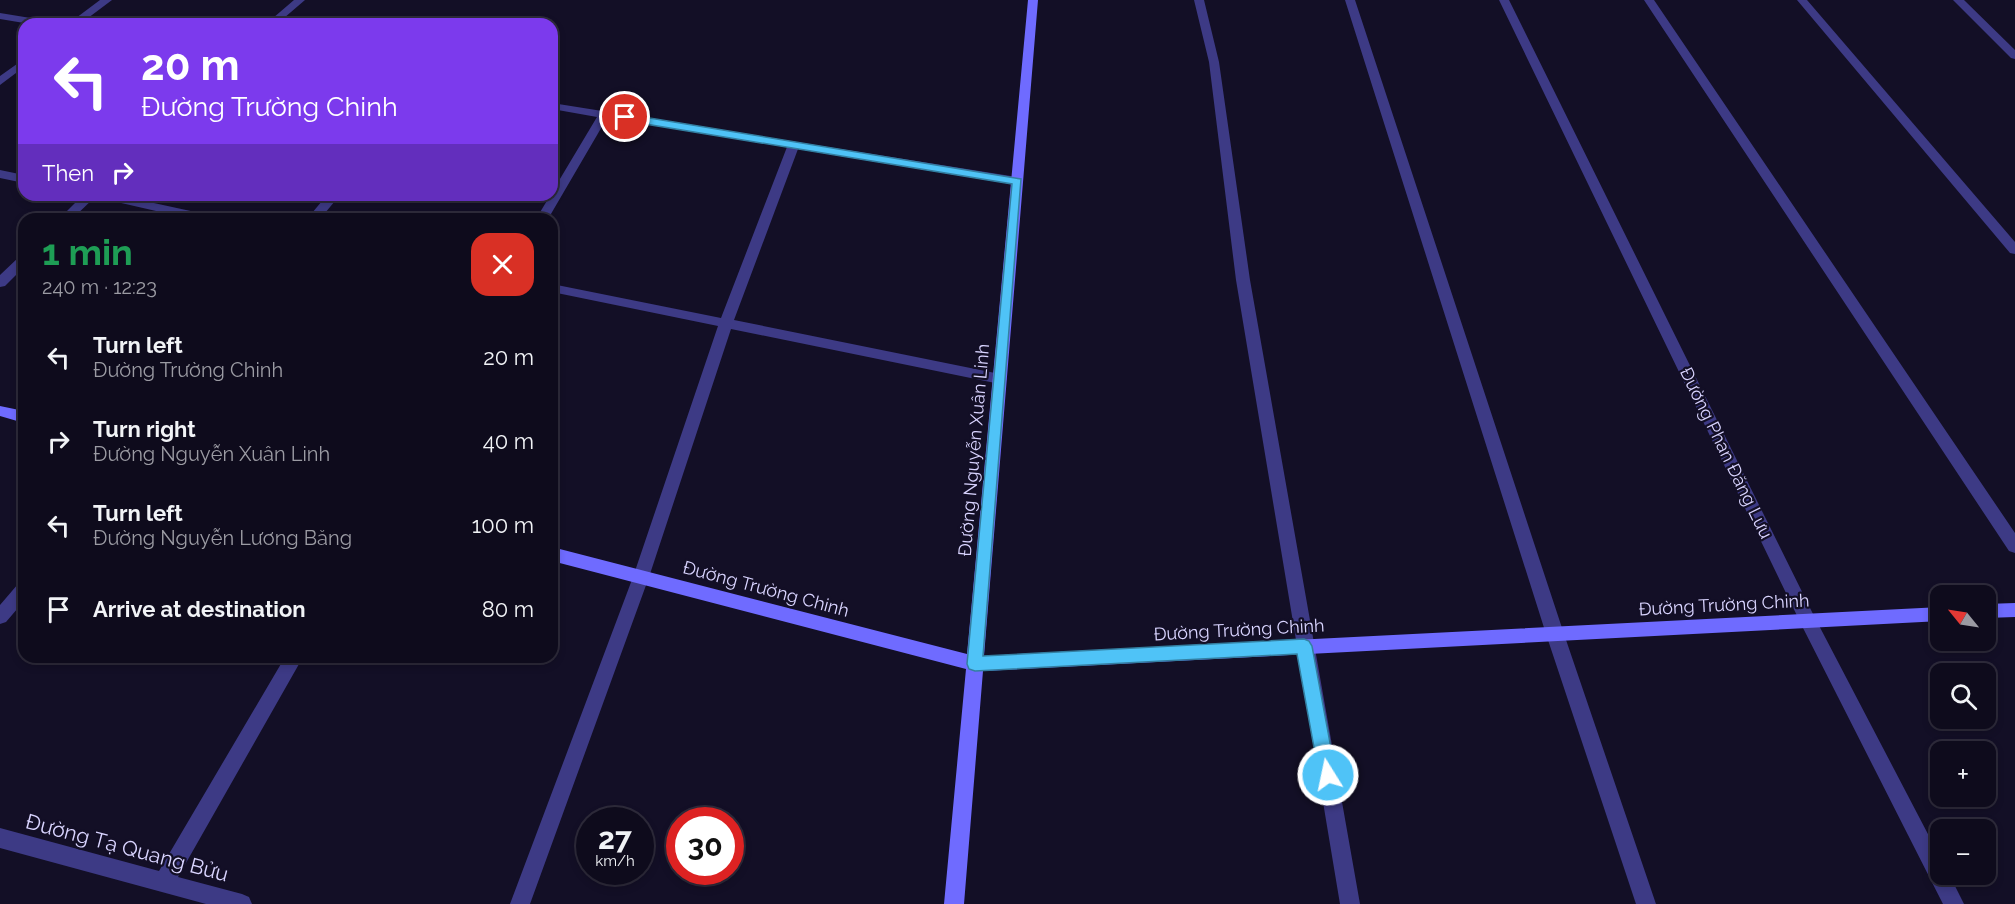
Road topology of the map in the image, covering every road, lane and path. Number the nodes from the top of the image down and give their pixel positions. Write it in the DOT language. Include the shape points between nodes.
graph roads {
  1 [pos="107,0"];
  2 [pos="300,0"];
  3 [pos="1033,0"];
  4 [pos="1199,0"];
  5 [pos="1350,0"];
  6 [pos="1504,0"];
  7 [pos="1649,0"];
  8 [pos="1802,0"];
  9 [pos="1958,0"];
  10 [pos="0,16"];
  11 [pos="82,18"];
  12 [pos="278,18"];
  13 [pos="18,19"];
  14 [pos="2015,56"];
  15 [pos="18,67"];
  16 [pos="0,82"];
  17 [pos="558,107"];
  18 [pos="604,114"];
  19 [pos="794,145"];
  20 [pos="0,174"];
  21 [pos="18,178"];
  22 [pos="1017,181"];
  23 [pos="558,192"];
  24 [pos="84,201"];
  25 [pos="127,201"];
  26 [pos="329,201"];
  27 [pos="71,213"];
  28 [pos="182,213"];
  29 [pos="318,213"];
  30 [pos="2015,250"];
  31 [pos="18,266"];
  32 [pos="0,283"];
  33 [pos="558,289"];
  34 [pos="726,323"];
  35 [pos="1000,379"];
  36 [pos="0,411"];
  37 [pos="18,416"];
  38 [pos="2015,546"];
  39 [pos="558,556"];
  40 [pos="640,577"];
  41 [pos="18,596"];
  42 [pos="2015,610"];
  43 [pos="1996,611"];
  44 [pos="1930,615"];
  45 [pos="0,617"];
  46 [pos="1808,621"];
  47 [pos="1555,634"];
  48 [pos="1304,646"];
  49 [pos="291,663"];
  50 [pos="975,664"];
  51 [pos="0,838"];
  52 [pos="164,882"];
  53 [pos="242,904"];
  54 [pos="520,904"];
  55 [pos="954,904"];
  56 [pos="1350,904"];
  57 [pos="1646,904"];
  58 [pos="1954,904"];
  1 -- 11 [label="street"];
  2 -- 12 [label="street"];
  3 -- 22 [label="street, Đường Nguyễn Xuân Linh"];
  4 -- 48 [label="street" via="1214,63 1243,280"];
  5 -- 47 [label="street"];
  6 -- 46 [label="street, Đường Phan Đăng Lưu"];
  7 -- 38 [label="street"];
  8 -- 30 [label="street"];
  9 -- 14 [label="street"];
  10 -- 13 [label="street"];
  15 -- 16 [label="street"];
  17 -- 18 [label="street"];
  18 -- 19 [label="street"];
  18 -- 23 [label="street"];
  19 -- 22 [label="street"];
  19 -- 34 [label="street"];
  20 -- 21 [label="street"];
  22 -- 35 [label="street, Đường Nguyễn Xuân Linh"];
  24 -- 27 [label="street"];
  25 -- 28 [label="street"];
  26 -- 29 [label="street"];
  31 -- 32 [label="street"];
  33 -- 34 [label="street"];
  34 -- 35 [label="street"];
  34 -- 40 [label="street"];
  35 -- 50 [label="street, Đường Nguyễn Xuân Linh"];
  36 -- 37 [label="street"];
  39 -- 40 [label="street, Đường Trường Chinh"];
  40 -- 50 [label="street, Đường Trường Chinh"];
  40 -- 54 [label="street"];
  41 -- 45 [label="street"];
  42 -- 43 [label="street"];
  44 -- 46 [label="street, Đường Trường Chinh"];
  46 -- 47 [label="street, Đường Trường Chinh"];
  46 -- 58 [label="street, Đường Phan Đăng Lưu"];
  47 -- 48 [label="street, Đường Trường Chinh"];
  47 -- 57 [label="street"];
  48 -- 50 [label="street, Đường Trường Chinh"];
  48 -- 56 [label="street"];
  49 -- 52 [label="street"];
  50 -- 55 [label="street, Đường Nguyễn Xuân Linh"];
  51 -- 52 [label="street, Đường Tạ Quang Bửu"];
  52 -- 53 [label="street, Đường Tạ Quang Bửu"];
}
